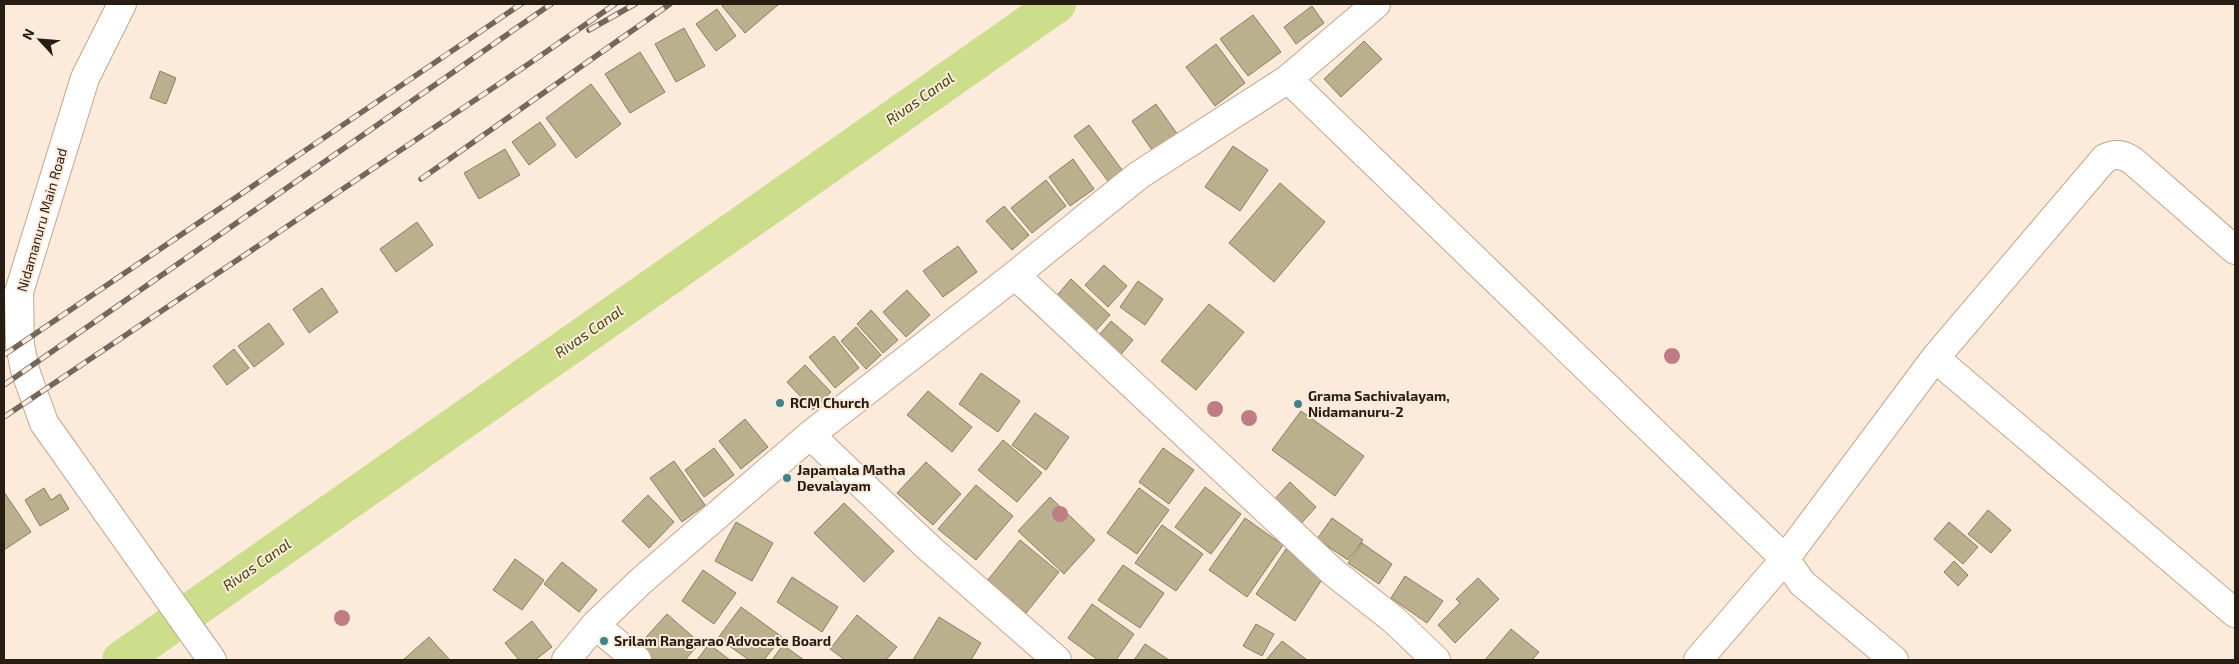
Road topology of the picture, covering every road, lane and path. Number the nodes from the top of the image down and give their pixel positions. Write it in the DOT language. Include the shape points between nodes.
graph roads {
  1 [pos="122,4"];
  2 [pos="1376,4"];
  3 [pos="1288,79"];
  4 [pos="2235,250"];
  5 [pos="1014,275"];
  6 [pos="1936,358"];
  7 [pos="810,435"];
  8 [pos="1785,559"];
  9 [pos="2235,613"];
  10 [pos="595,624"];
  11 [pos="212,660"];
  12 [pos="566,660"];
  13 [pos="637,660"];
  14 [pos="1057,660"];
  15 [pos="1436,660"];
  16 [pos="1698,660"];
  17 [pos="1894,660"];
  1 -- 11 [label="street, Nidamanuru Main Road" via="85,78 19,292 20,345 25,370 44,423"];
  2 -- 3 [label="street"];
  3 -- 5 [label="street" via="1139,175"];
  3 -- 8 [label="street"];
  4 -- 6 [label="street" via="2133,161 2115,154 2105,158"];
  5 -- 7 [label="street"];
  5 -- 15 [label="street" via="1333,572 1394,620"];
  6 -- 8 [label="street"];
  6 -- 9 [label="street"];
  7 -- 10 [label="street"];
  7 -- 14 [label="street" via="929,548"];
  8 -- 16 [label="street"];
  8 -- 17 [label="street" via="1802,583"];
  10 -- 12 [label="street"];
  10 -- 13 [label="street"];
}
